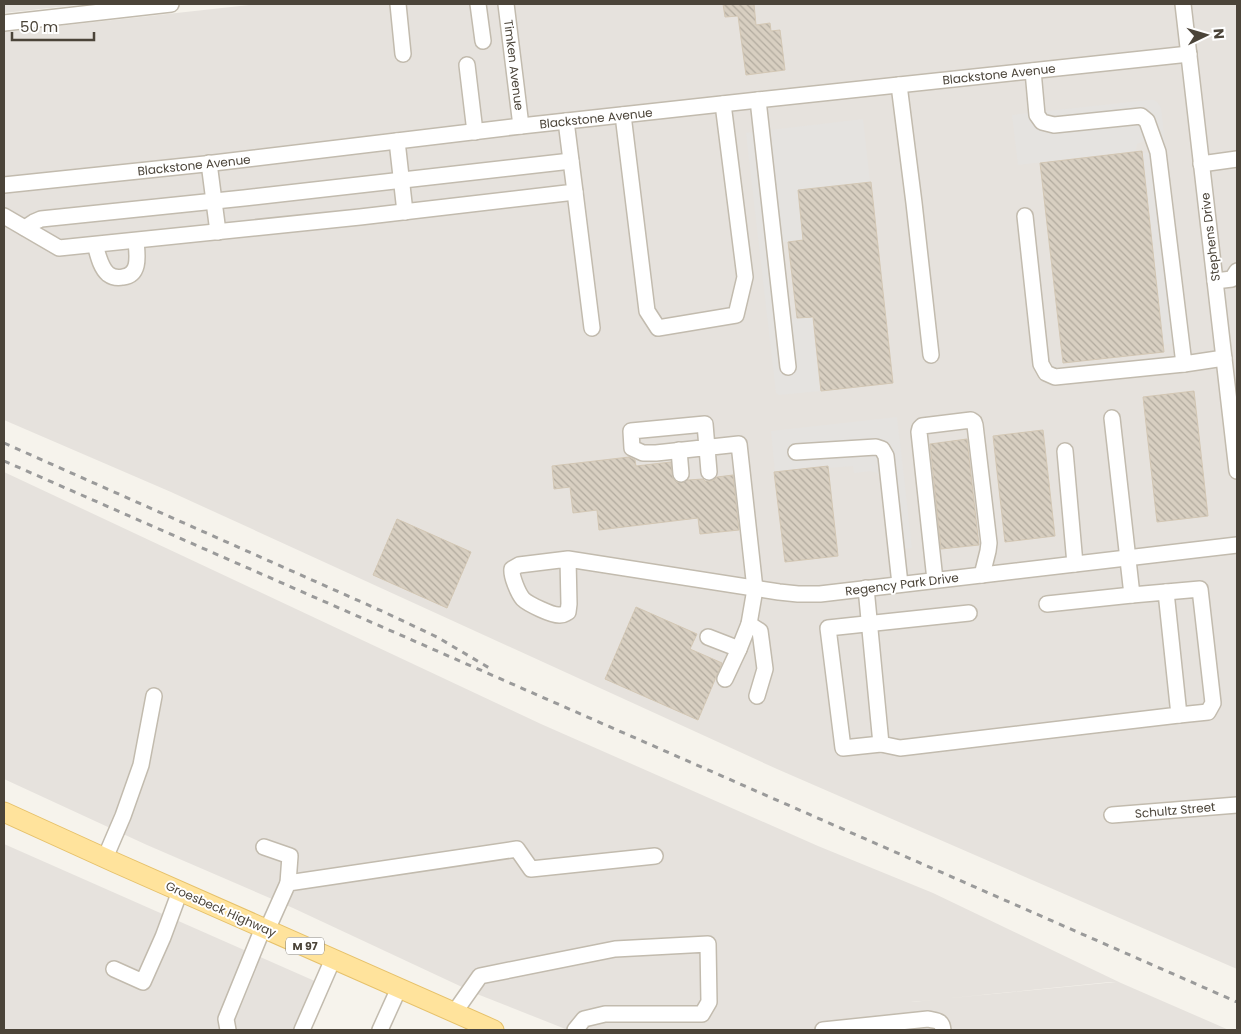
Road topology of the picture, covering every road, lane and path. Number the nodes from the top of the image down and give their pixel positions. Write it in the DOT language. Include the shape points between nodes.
graph roads {
  1 [pos="171,4"];
  2 [pos="398,4"];
  3 [pos="478,4"];
  4 [pos="506,4"];
  5 [pos="1183,4"];
  6 [pos="4,23"];
  7 [pos="483,41"];
  8 [pos="403,54"];
  9 [pos="1189,54"];
  10 [pos="467,65"];
  11 [pos="1033,71"];
  12 [pos="899,85"];
  13 [pos="758,100"];
  14 [pos="723,104"];
  15 [pos="623,115"];
  16 [pos="566,122"];
  17 [pos="522,126"];
  18 [pos="475,132"];
  19 [pos="397,141"];
  20 [pos="1237,159"];
  21 [pos="571,161"];
  22 [pos="209,163"];
  23 [pos="1202,164"];
  24 [pos="402,180"];
  25 [pos="4,185"];
  26 [pos="575,192"];
  27 [pos="214,201"];
  28 [pos="405,212"];
  29 [pos="4,216"];
  30 [pos="1025,216"];
  31 [pos="25,228"];
  32 [pos="218,232"];
  33 [pos="136,241"];
  34 [pos="95,245"];
  35 [pos="1236,278"];
  36 [pos="1215,281"];
  37 [pos="592,328"];
  38 [pos="931,354"];
  39 [pos="1224,358"];
  40 [pos="1184,364"];
  41 [pos="788,367"];
  42 [pos="1233,402"];
  43 [pos="1112,418"];
  44 [pos="707,448"];
  45 [pos="679,450"];
  46 [pos="1065,451"];
  47 [pos="796,452"];
  48 [pos="1237,471"];
  49 [pos="710,472"];
  50 [pos="681,474"];
  51 [pos="1237,545"];
  52 [pos="1128,558"];
  53 [pos="568,559"];
  54 [pos="1076,564"];
  55 [pos="982,574"];
  56 [pos="935,580"];
  57 [pos="900,584"];
  58 [pos="866,588"];
  59 [pos="755,589"];
  60 [pos="1166,592"];
  61 [pos="1132,595"];
  62 [pos="1047,604"];
  63 [pos="969,613"];
  64 [pos="869,623"];
  65 [pos="749,624"];
  66 [pos="708,637"];
  67 [pos="739,650"];
  68 [pos="726,679"];
  69 [pos="154,696"];
  70 [pos="757,696"];
  71 [pos="1179,715"];
  72 [pos="881,744"];
  73 [pos="1237,805"];
  74 [pos="4,812"];
  75 [pos="1112,815"];
  76 [pos="264,848"];
  77 [pos="655,856"];
  78 [pos="105,858"];
  79 [pos="288,883"];
  80 [pos="180,891"];
  81 [pos="265,929"];
  82 [pos="333,959"];
  83 [pos="114,969"];
  84 [pos="398,988"];
  85 [pos="454,1013"];
  86 [pos="228,1030"];
  87 [pos="302,1030"];
  88 [pos="380,1030"];
  89 [pos="494,1030"];
  90 [pos="575,1030"];
  91 [pos="823,1030"];
  92 [pos="944,1030"];
  1 -- 6 [label="street"];
  2 -- 8 [label="street"];
  3 -- 7 [label="street"];
  4 -- 17 [label="street, Timken Avenue"];
  5 -- 9 [label="street, Stephens Drive"];
  9 -- 11 [label="street, Blackstone Avenue"];
  9 -- 23 [label="street, Stephens Drive"];
  10 -- 18 [label="street"];
  11 -- 12 [label="street, Blackstone Avenue"];
  11 -- 40 [label="street" via="1037,115 1042,122 1054,125 1141,116 1147,121 1158,152"];
  12 -- 13 [label="street, Blackstone Avenue"];
  12 -- 38 [label="street"];
  13 -- 14 [label="street, Blackstone Avenue"];
  13 -- 41 [label="street"];
  14 -- 15 [label="street, Blackstone Avenue"];
  14 -- 15 [label="street" via="745,277 736,314 658,328 647,311"];
  15 -- 16 [label="street, Blackstone Avenue"];
  16 -- 17 [label="street, Blackstone Avenue"];
  16 -- 21 [label="street"];
  17 -- 18 [label="street, Blackstone Avenue"];
  18 -- 19 [label="street, Blackstone Avenue"];
  19 -- 22 [label="street, Blackstone Avenue"];
  19 -- 24 [label="street"];
  20 -- 23 [label="street"];
  21 -- 24 [label="street"];
  21 -- 26 [label="street"];
  22 -- 25 [label="street, Blackstone Avenue"];
  22 -- 27 [label="street"];
  23 -- 36 [label="street, Stephens Drive"];
  24 -- 27 [label="street"];
  24 -- 28 [label="street"];
  26 -- 28 [label="street"];
  26 -- 37 [label="street"];
  27 -- 31 [label="street" via="41,219"];
  27 -- 32 [label="street"];
  28 -- 32 [label="street"];
  29 -- 31 [label="street"];
  30 -- 40 [label="street" via="1041,364 1046,373 1054,377"];
  31 -- 34 [label="street" via="59,248"];
  32 -- 33 [label="street"];
  33 -- 34 [label="street"];
  33 -- 34 [label="street" via="136,266 133,272 122,278 108,274"];
  35 -- 36 [label="street"];
  36 -- 39 [label="street, Stephens Drive"];
  39 -- 40 [label="street"];
  39 -- 42 [label="street, Stephens Drive"];
  42 -- 48 [label="street, Stephens Drive"];
  43 -- 52 [label="street"];
  44 -- 45 [label="street"];
  44 -- 45 [label="street" via="705,424 631,431 632,448 643,453"];
  44 -- 49 [label="street"];
  44 -- 59 [label="street" via="739,444"];
  45 -- 50 [label="street"];
  46 -- 54 [label="street"];
  47 -- 57 [label="street" via="882,449 886,456"];
  51 -- 52 [label="street, Regency Park Drive"];
  52 -- 54 [label="street, Regency Park Drive"];
  52 -- 61 [label="street"];
  53 -- 53 [label="street, Regency Park Drive" via="519,565 512,569 511,574 524,600 557,615 568,612"];
  53 -- 59 [label="street, Regency Park Drive"];
  54 -- 55 [label="street, Regency Park Drive"];
  55 -- 56 [label="street, Regency Park Drive"];
  55 -- 56 [label="street" via="988,551 988,533 976,425 971,420 922,426 919,432"];
  56 -- 57 [label="street, Regency Park Drive"];
  57 -- 58 [label="street, Regency Park Drive"];
  58 -- 59 [label="street, Regency Park Drive" via="820,594"];
  58 -- 64 [label="street"];
  59 -- 65 [label="street"];
  60 -- 61 [label="street"];
  60 -- 71 [label="street"];
  60 -- 71 [label="street" via="1200,589 1213,703 1208,712"];
  61 -- 62 [label="street"];
  63 -- 64 [label="street"];
  64 -- 72 [label="street"];
  64 -- 72 [label="street" via="828,628 842,748"];
  65 -- 67 [label="street"];
  65 -- 70 [label="street" via="760,631 765,669"];
  66 -- 67 [label="street"];
  67 -- 68 [label="street"];
  69 -- 78 [label="street" via="141,765"];
  71 -- 72 [label="street" via="900,748"];
  73 -- 75 [label="street, Schultz Street"];
  74 -- 78 [label="main road, Groesbeck Highway / M 97"];
  76 -- 79 [label="street" via="290,856"];
  77 -- 79 [label="street" via="530,869 517,849"];
  78 -- 80 [label="main road, Groesbeck Highway / M 97"];
  79 -- 81 [label="street"];
  80 -- 81 [label="main road, Groesbeck Highway / M 97"];
  80 -- 83 [label="street" via="142,982"];
  81 -- 82 [label="main road, Groesbeck Highway / M 97"];
  81 -- 86 [label="street" via="226,1019"];
  82 -- 84 [label="main road, Groesbeck Highway / M 97"];
  82 -- 87 [label="street"];
  84 -- 85 [label="main road, Groesbeck Highway / M 97"];
  84 -- 88 [label="street"];
  85 -- 89 [label="main road, Groesbeck Highway / M 97"];
  85 -- 90 [label="street" via="480,976 615,950 708,944 709,1002 702,1014 605,1014 584,1019"];
  91 -- 92 [label="street" via="928,1019 941,1022"];
}
